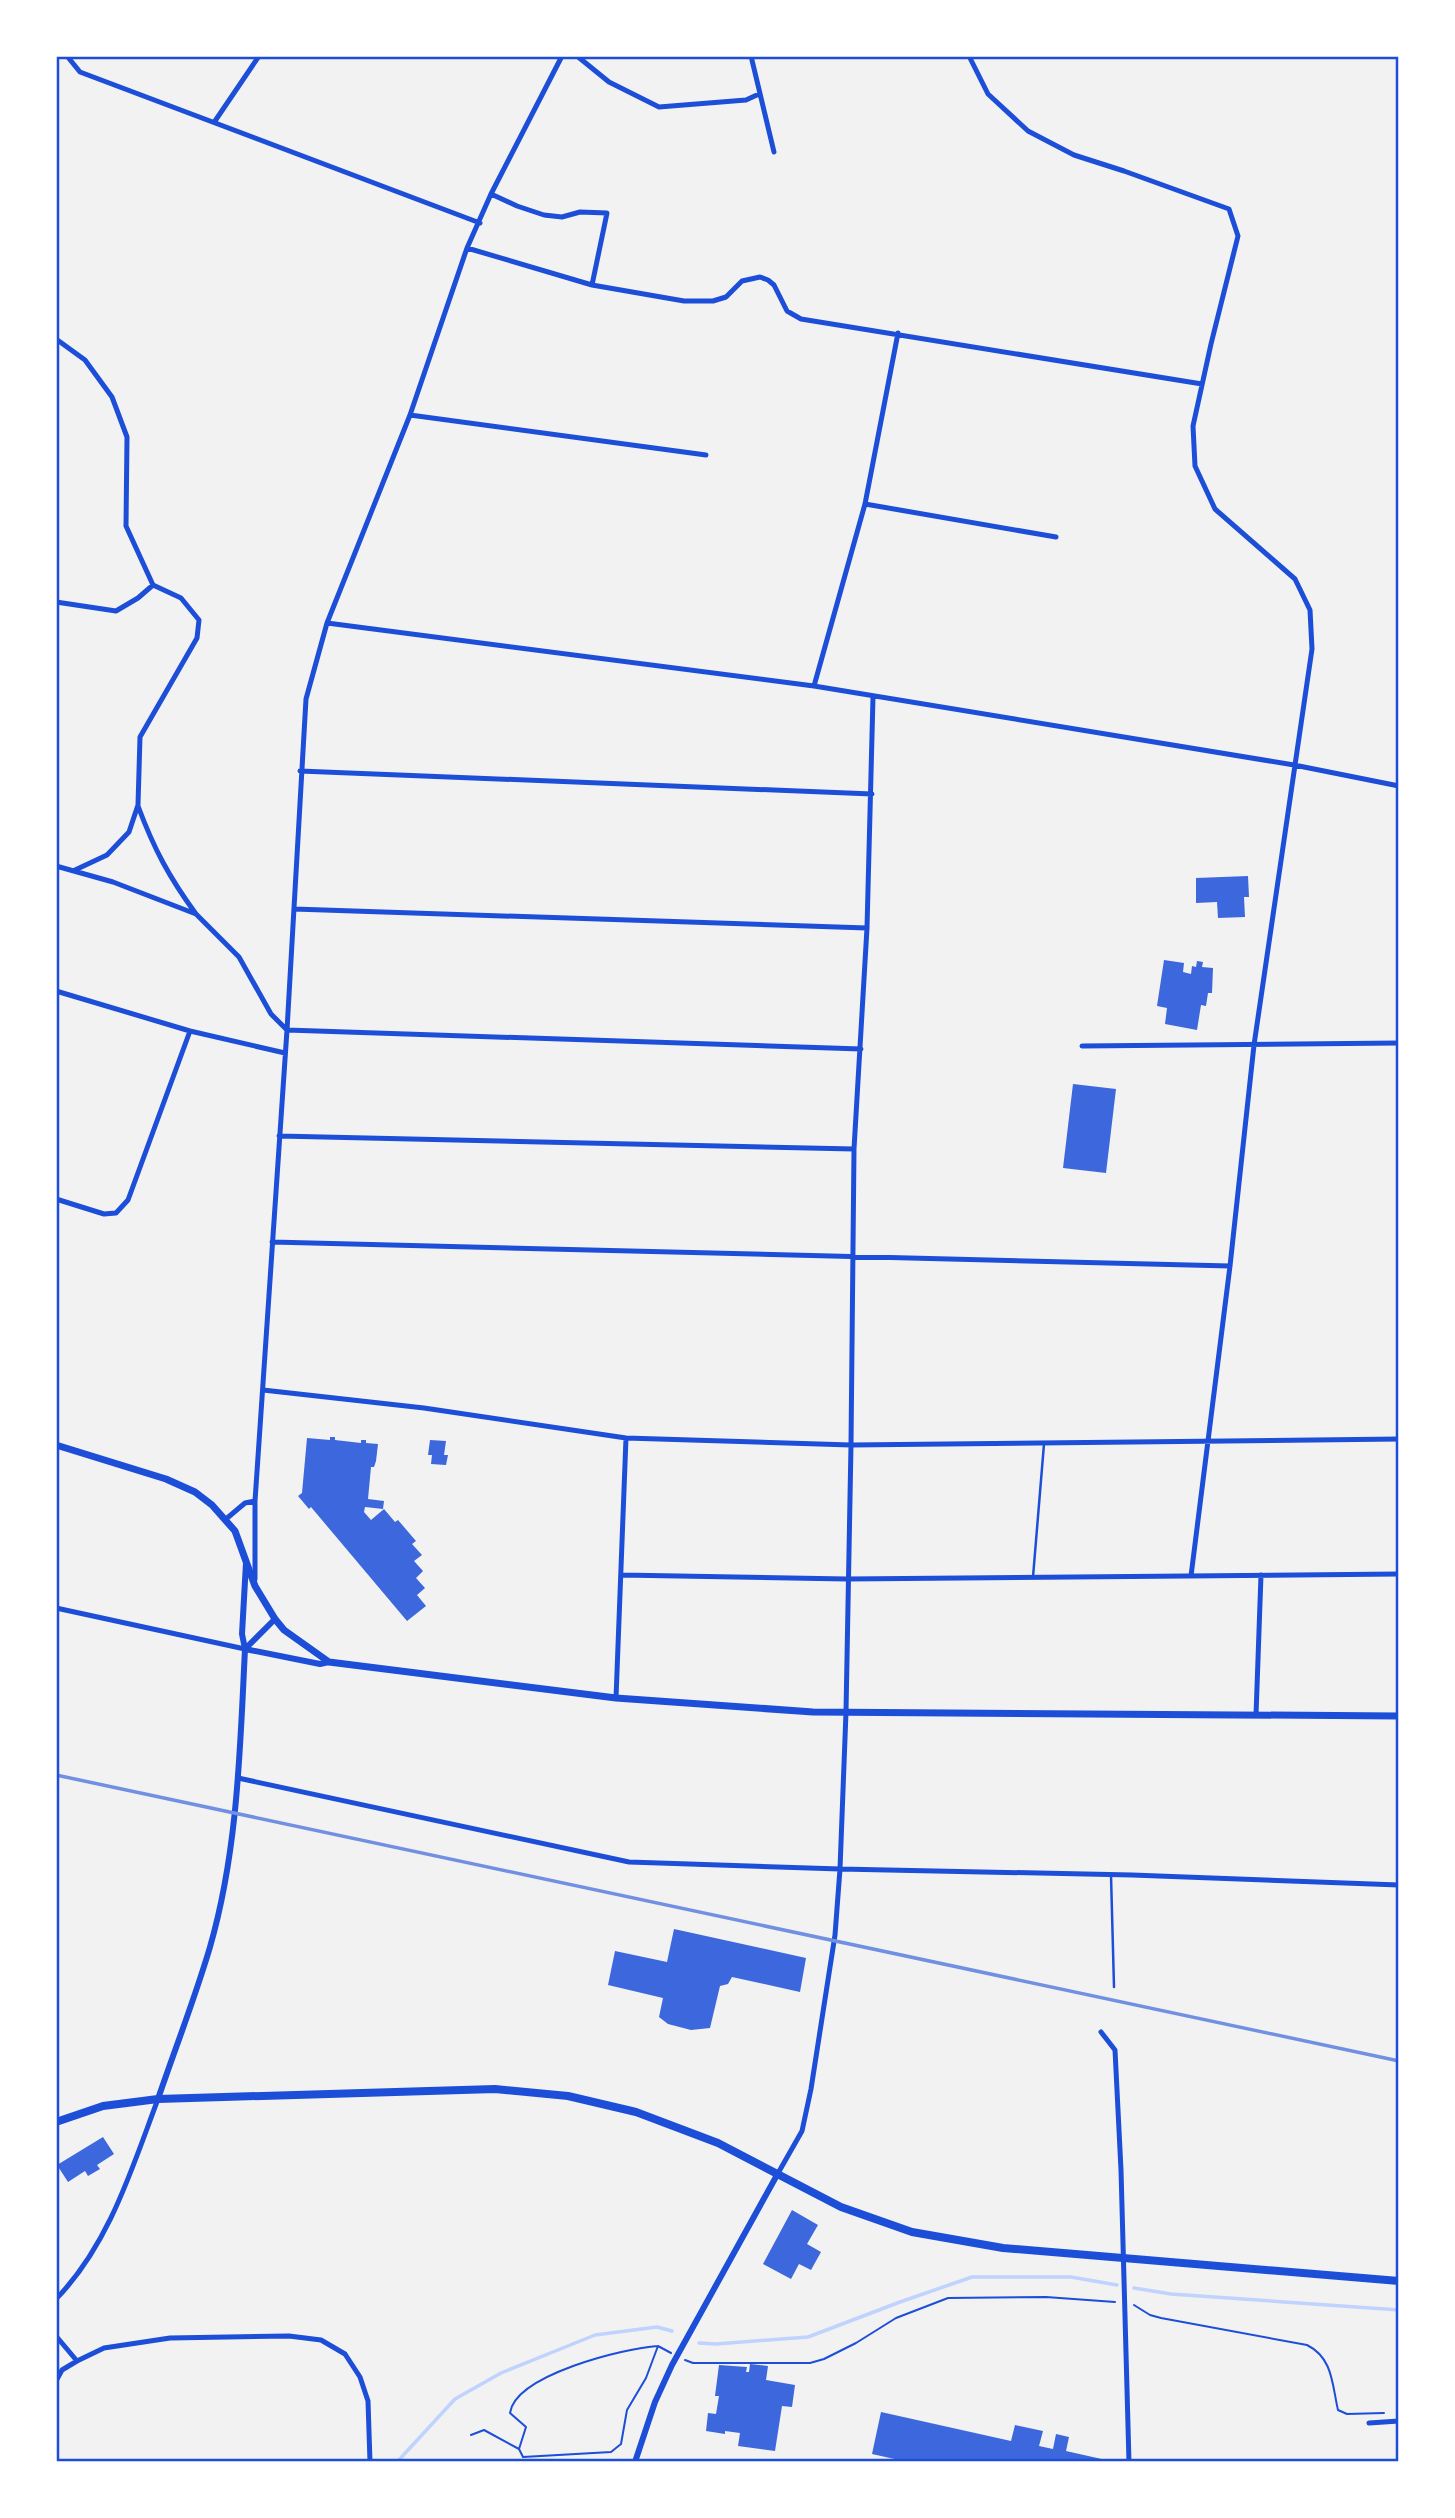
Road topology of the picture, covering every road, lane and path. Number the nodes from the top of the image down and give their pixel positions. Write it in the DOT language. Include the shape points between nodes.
graph roads {
  1 [pos="67,56"];
  2 [pos="259,56"];
  3 [pos="562,56"];
  4 [pos="577,56"];
  5 [pos="751,56"];
  6 [pos="969,56"];
  7 [pos="759,94"];
  8 [pos="215,121"];
  9 [pos="774,152"];
  10 [pos="491,194"];
  11 [pos="480,223"];
  12 [pos="467,248"];
  13 [pos="593,285"];
  14 [pos="898,333"];
  15 [pos="56,339"];
  16 [pos="1202,384"];
  17 [pos="410,415"];
  18 [pos="706,456"];
  19 [pos="865,504"];
  20 [pos="1056,537"];
  21 [pos="153,585"];
  22 [pos="56,603"];
  23 [pos="327,624"];
  24 [pos="814,686"];
  25 [pos="873,697"];
  26 [pos="1294,765"];
  27 [pos="300,771"];
  28 [pos="1399,786"];
  29 [pos="872,794"];
  30 [pos="138,805"];
  31 [pos="56,866"];
  32 [pos="75,870"];
  33 [pos="294,909"];
  34 [pos="195,914"];
  35 [pos="867,928"];
  36 [pos="56,991"];
  37 [pos="287,1030"];
  38 [pos="190,1031"];
  39 [pos="1399,1043"];
  40 [pos="1254,1045"];
  41 [pos="1082,1046"];
  42 [pos="861,1049"];
  43 [pos="285,1053"];
  44 [pos="279,1136"];
  45 [pos="854,1149"];
  46 [pos="56,1199"];
  47 [pos="272,1242"];
  48 [pos="854,1256"];
  49 [pos="1230,1266"];
  50 [pos="263,1390"];
  51 [pos="626,1438"];
  52 [pos="1399,1439"];
  53 [pos="1207,1441"];
  54 [pos="1045,1443"];
  55 [pos="56,1445"];
  56 [pos="852,1445"];
  57 [pos="255,1501"];
  58 [pos="226,1519"];
  59 [pos="246,1559"];
  60 [pos="1399,1574"];
  61 [pos="621,1575"];
  62 [pos="1261,1575"];
  63 [pos="1191,1576"];
  64 [pos="1033,1577"];
  65 [pos="847,1578"];
  66 [pos="255,1586"];
  67 [pos="56,1608"];
  68 [pos="275,1619"];
  69 [pos="245,1649"];
  70 [pos="329,1662"];
  71 [pos="615,1699"];
  72 [pos="846,1712"];
  73 [pos="1256,1715"];
  74 [pos="1399,1716"];
  75 [pos="238,1778"];
  76 [pos="840,1869"];
  77 [pos="1111,1875"];
  78 [pos="1399,1885"];
  79 [pos="1114,1987"];
  80 [pos="1101,2032"];
  81 [pos="158,2099"];
  82 [pos="56,2122"];
  83 [pos="777,2175"];
  84 [pos="1124,2258"];
  85 [pos="1399,2281"];
  86 [pos="56,2299"];
  87 [pos="1126,2302"];
  88 [pos="56,2336"];
  89 [pos="657,2346"];
  90 [pos="669,2352"];
  91 [pos="685,2360"];
  92 [pos="77,2361"];
  93 [pos="56,2381"];
  94 [pos="1387,2413"];
  95 [pos="1399,2421"];
  96 [pos="1368,2423"];
  97 [pos="471,2435"];
  98 [pos="519,2449"];
  99 [pos="370,2462"];
  100 [pos="635,2462"];
  101 [pos="1129,2462"];
  1 -- 8 [label="street" via="80,72"];
  2 -- 8 [label="street"];
  3 -- 10 [label="street"];
  4 -- 7 [label="street" via="609,82 659,107 746,100"];
  5 -- 7 [label="street"];
  6 -- 16 [label="street" via="988,94 1028,131 1074,155 1229,209 1238,236"];
  7 -- 9 [label="street"];
  8 -- 11 [label="street"];
  10 -- 11 [label="street"];
  10 -- 13 [label="street" via="544,215 607,213"];
  11 -- 12 [label="street"];
  12 -- 13 [label="street"];
  12 -- 17 [label="street"];
  13 -- 14 [label="street" via="684,301 713,301 742,281 760,277 774,285 788,311 801,319"];
  14 -- 16 [label="street"];
  14 -- 19 [label="street"];
  15 -- 21 [label="street" via="85,360 112,397 127,437 126,526"];
  16 -- 26 [label="street" via="1193,426 1195,466 1215,509 1295,579 1310,610 1312,649"];
  17 -- 18 [label="street"];
  17 -- 23 [label="street"];
  19 -- 20 [label="street"];
  19 -- 24 [label="street"];
  21 -- 22 [label="street" via="116,611"];
  21 -- 30 [label="street" via="181,598 199,620 197,638 140,737"];
  23 -- 24 [label="street"];
  23 -- 27 [label="street" via="306,699"];
  24 -- 25 [label="street"];
  25 -- 26 [label="street"];
  25 -- 29 [label="street"];
  26 -- 28 [label="street"];
  26 -- 40 [label="street"];
  27 -- 29 [label="street"];
  27 -- 33 [label="street"];
  29 -- 35 [label="street"];
  30 -- 32 [label="street" via="129,832 107,855"];
  30 -- 34 [label="street" via="168,876"];
  31 -- 32 [label="street"];
  32 -- 34 [label="street"];
  33 -- 35 [label="street"];
  33 -- 37 [label="street"];
  34 -- 37 [label="street" via="239,957 271,1014"];
  35 -- 42 [label="street"];
  36 -- 38 [label="street"];
  37 -- 42 [label="street"];
  37 -- 43 [label="street"];
  38 -- 43 [label="street"];
  38 -- 46 [label="street" via="128,1200 116,1213 104,1214"];
  39 -- 40 [label="street"];
  40 -- 41 [label="street"];
  40 -- 49 [label="street"];
  42 -- 45 [label="street"];
  43 -- 44 [label="street"];
  44 -- 45 [label="street"];
  44 -- 47 [label="street"];
  45 -- 48 [label="street"];
  47 -- 48 [label="street"];
  47 -- 50 [label="street"];
  48 -- 49 [label="street"];
  48 -- 56 [label="street"];
  49 -- 53 [label="street"];
  50 -- 51 [label="street"];
  50 -- 57 [label="street"];
  51 -- 56 [label="street"];
  51 -- 61 [label="street"];
  52 -- 53 [label="street"];
  53 -- 54 [label="street"];
  53 -- 63 [label="street"];
  54 -- 56 [label="street"];
  54 -- 64 [label="lane"];
  55 -- 58 [label="main road" via="166,1479 195,1492"];
  56 -- 65 [label="street"];
  57 -- 58 [label="street"];
  57 -- 66 [label="street"];
  58 -- 59 [label="main road"];
  59 -- 66 [label="main road"];
  59 -- 69 [label="street"];
  60 -- 62 [label="street"];
  61 -- 65 [label="street"];
  61 -- 71 [label="street"];
  62 -- 63 [label="street"];
  62 -- 73 [label="street"];
  63 -- 64 [label="street"];
  64 -- 65 [label="street"];
  65 -- 72 [label="street"];
  66 -- 68 [label="main road"];
  67 -- 69 [label="street"];
  68 -- 69 [label="street"];
  68 -- 70 [label="main road"];
  69 -- 70 [label="street"];
  69 -- 75 [label="street"];
  70 -- 71 [label="main road"];
  71 -- 72 [label="main road"];
  72 -- 73 [label="main road"];
  72 -- 76 [label="street"];
  73 -- 74 [label="main road"];
  75 -- 76 [label="street" via="629,1862"];
  75 -- 81 [label="street" via="210,1946"];
  76 -- 77 [label="street"];
  76 -- 83 [label="street" via="835,1935 811,2089 802,2131"];
  77 -- 78 [label="street"];
  77 -- 79 [label="lane"];
  80 -- 84 [label="street" via="1115,2050"];
  81 -- 82 [label="main road" via="103,2106"];
  81 -- 83 [label="main road" via="495,2089 568,2096 636,2112 718,2143"];
  81 -- 86 [label="street" via="105,2231 75,2280"];
  83 -- 84 [label="main road" via="841,2207 912,2232 975,2245"];
  83 -- 100 [label="street" via="672,2365 654,2402"];
  84 -- 85 [label="main road"];
  84 -- 87 [label="street"];
  87 -- 91 [label="path" via="958,2296 896,2318 810,2363"];
  87 -- 94 [label="path" via="1161,2318 1307,2345 1326,2360 1338,2410"];
  87 -- 101 [label="street"];
  88 -- 92 [label="street"];
  89 -- 90 [label="path"];
  89 -- 98 [label="path" via="593,2359 518,2395 510,2413 526,2427"];
  89 -- 98 [label="path" via="646,2378 627,2410 621,2444 611,2452 523,2457"];
  92 -- 93 [label="street" via="62,2370"];
  92 -- 99 [label="street" via="104,2348 170,2338 289,2336 321,2340 345,2354 360,2377 368,2401"];
  95 -- 96 [label="street"];
  97 -- 98 [label="path" via="484,2430"];
}
